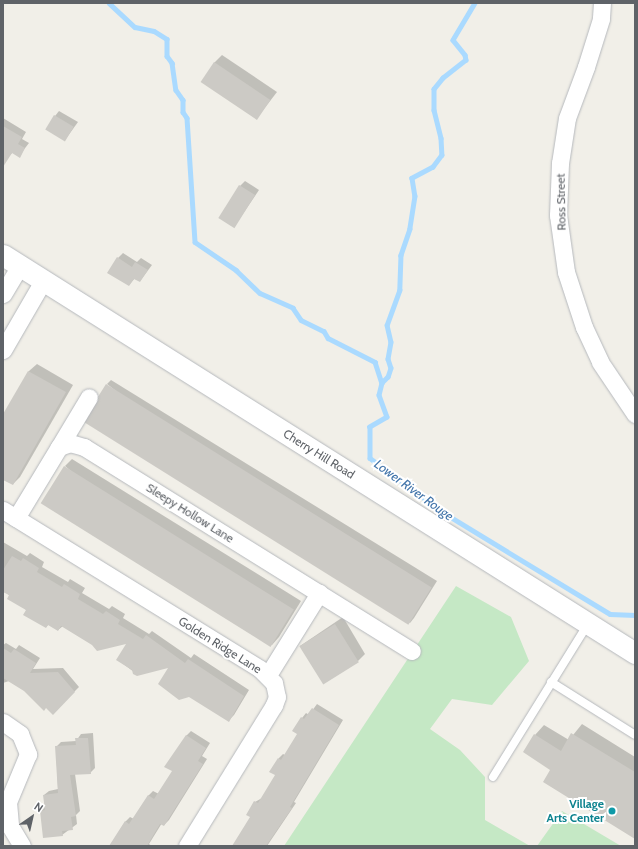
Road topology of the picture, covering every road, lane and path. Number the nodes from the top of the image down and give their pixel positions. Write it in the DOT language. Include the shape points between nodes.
graph roads {
  1 [pos="602,3"];
  2 [pos="11,260"];
  3 [pos="43,281"];
  4 [pos="3,294"];
  5 [pos="3,350"];
  6 [pos="89,397"];
  7 [pos="635,414"];
  8 [pos="59,447"];
  9 [pos="9,514"];
  10 [pos="319,593"];
  11 [pos="588,624"];
  12 [pos="412,651"];
  13 [pos="635,653"];
  14 [pos="268,675"];
  15 [pos="551,682"];
  16 [pos="3,722"];
  17 [pos="635,735"];
  18 [pos="493,777"];
  19 [pos="22,846"];
  20 [pos="187,846"];
  1 -- 7 [label="street, Ross Street" via="601,19 567,118 560,163 558,215 566,272 584,327 600,362"];
  2 -- 3 [label="street, Cherry Hill Road"];
  2 -- 4 [label="street"];
  3 -- 5 [label="street"];
  3 -- 11 [label="street, Cherry Hill Road"];
  6 -- 8 [label="street"];
  8 -- 9 [label="street"];
  8 -- 10 [label="street, Sleepy Hollow Lane" via="70,443 84,447"];
  9 -- 14 [label="street, Golden Ridge Lane"];
  10 -- 12 [label="street, Sleepy Hollow Lane"];
  10 -- 14 [label="street"];
  11 -- 13 [label="street, Cherry Hill Road"];
  11 -- 15 [label="lane"];
  14 -- 20 [label="street, Golden Ridge Lane" via="276,687 276,701"];
  15 -- 17 [label="lane"];
  15 -- 18 [label="lane"];
  16 -- 19 [label="street" via="20,734 28,754 8,802 10,826"];
}
